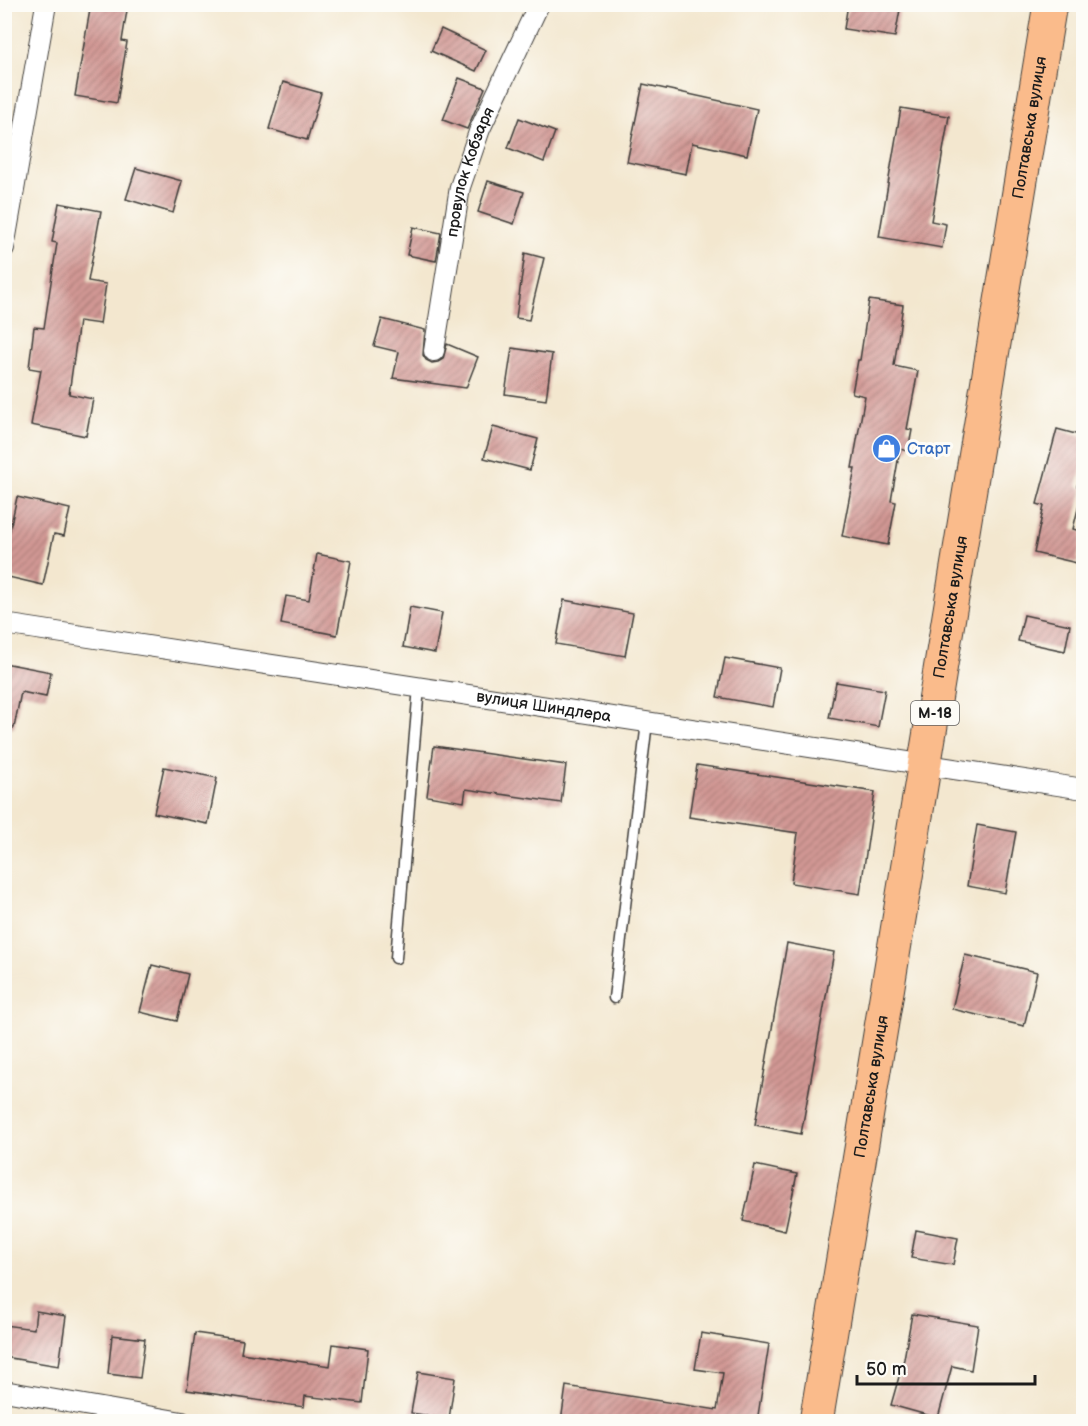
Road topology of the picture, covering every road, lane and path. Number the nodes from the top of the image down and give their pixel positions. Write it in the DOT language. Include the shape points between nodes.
graph roads {
  1 [pos="46,4"];
  2 [pos="539,4"];
  3 [pos="1050,4"];
  4 [pos="4,248"];
  5 [pos="434,351"];
  6 [pos="4,624"];
  7 [pos="419,687"];
  8 [pos="647,722"];
  9 [pos="926,765"];
  10 [pos="1083,789"];
  11 [pos="396,958"];
  12 [pos="614,998"];
  13 [pos="4,1392"];
  14 [pos="182,1422"];
  15 [pos="816,1422"];
  1 -- 4 [label="street"];
  2 -- 5 [label="street, провулок Кобзаря" via="480,129 460,187"];
  3 -- 9 [label="highway, Полтавська вулиця / М-18"];
  6 -- 7 [label="street, вулиця Шиндлера"];
  7 -- 8 [label="street, вулиця Шиндлера"];
  7 -- 11 [label="lane"];
  8 -- 9 [label="street, вулиця Шиндлера"];
  8 -- 12 [label="lane"];
  9 -- 10 [label="street, вулиця Шиндлера"];
  9 -- 15 [label="highway, Полтавська вулиця / М-18"];
  13 -- 14 [label="street"];
}
